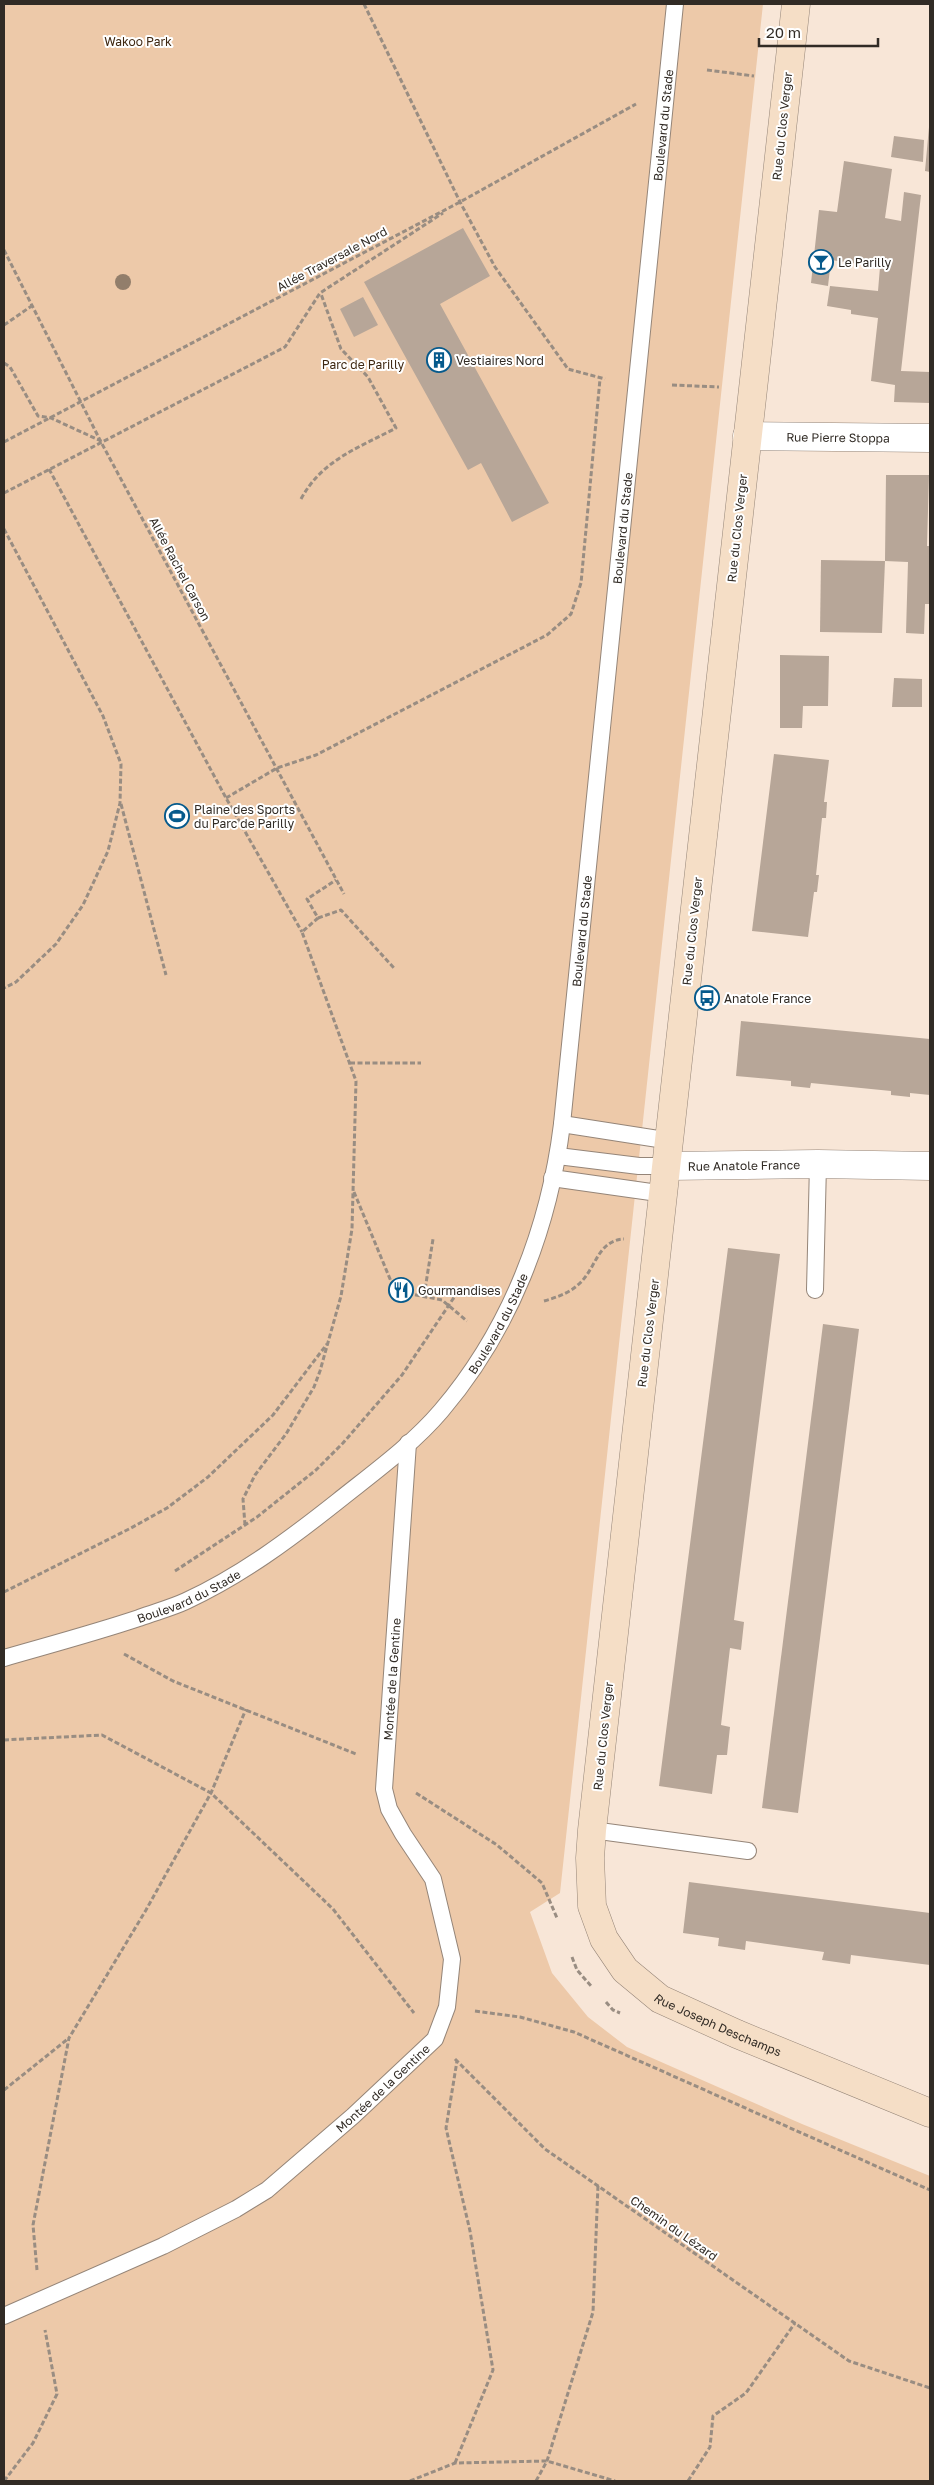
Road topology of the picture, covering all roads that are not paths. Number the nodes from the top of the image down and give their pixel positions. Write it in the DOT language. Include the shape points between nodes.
graph roads {
  1 [pos="675,4"];
  2 [pos="796,4"];
  3 [pos="747,436"];
  4 [pos="930,438"];
  5 [pos="562,1124"];
  6 [pos="670,1153"];
  7 [pos="558,1156"];
  8 [pos="818,1164"];
  9 [pos="930,1166"];
  10 [pos="552,1178"];
  11 [pos="665,1194"];
  12 [pos="815,1290"];
  13 [pos="408,1443"];
  14 [pos="4,1658"];
  15 [pos="592,1830"];
  16 [pos="748,1851"];
  17 [pos="590,1858"];
  18 [pos="930,2114"];
  19 [pos="4,2316"];
  1 -- 5 [label="lane, Boulevard du Stade"];
  2 -- 3 [label="street, Rue du Clos Verger"];
  3 -- 4 [label="street, Rue Pierre Stoppa"];
  3 -- 6 [label="street, Rue du Clos Verger"];
  5 -- 6 [label="lane"];
  5 -- 7 [label="lane, Boulevard du Stade"];
  6 -- 7 [label="lane, Rue Anatole France" via="639,1166"];
  6 -- 8 [label="street, Rue Anatole France"];
  6 -- 11 [label="street, Rue du Clos Verger"];
  7 -- 10 [label="lane, Boulevard du Stade"];
  8 -- 9 [label="street, Rue Anatole France"];
  8 -- 12 [label="lane"];
  10 -- 11 [label="lane"];
  10 -- 13 [label="lane, Boulevard du Stade" via="536,1239 514,1298 491,1341 440,1412"];
  11 -- 15 [label="street, Rue du Clos Verger"];
  13 -- 14 [label="lane, Boulevard du Stade" via="248,1569 185,1602 88,1635"];
  13 -- 19 [label="lane, Montée de la Gentine" via="384,1789 389,1809 433,1879 452,1959 447,2007 435,2039 267,2190 162,2246"];
  15 -- 16 [label="lane"];
  15 -- 17 [label="street, Rue du Clos Verger"];
  17 -- 18 [label="street, Rue Joseph Deschamps" via="592,1906 604,1939 625,1970 660,1999"];
}
